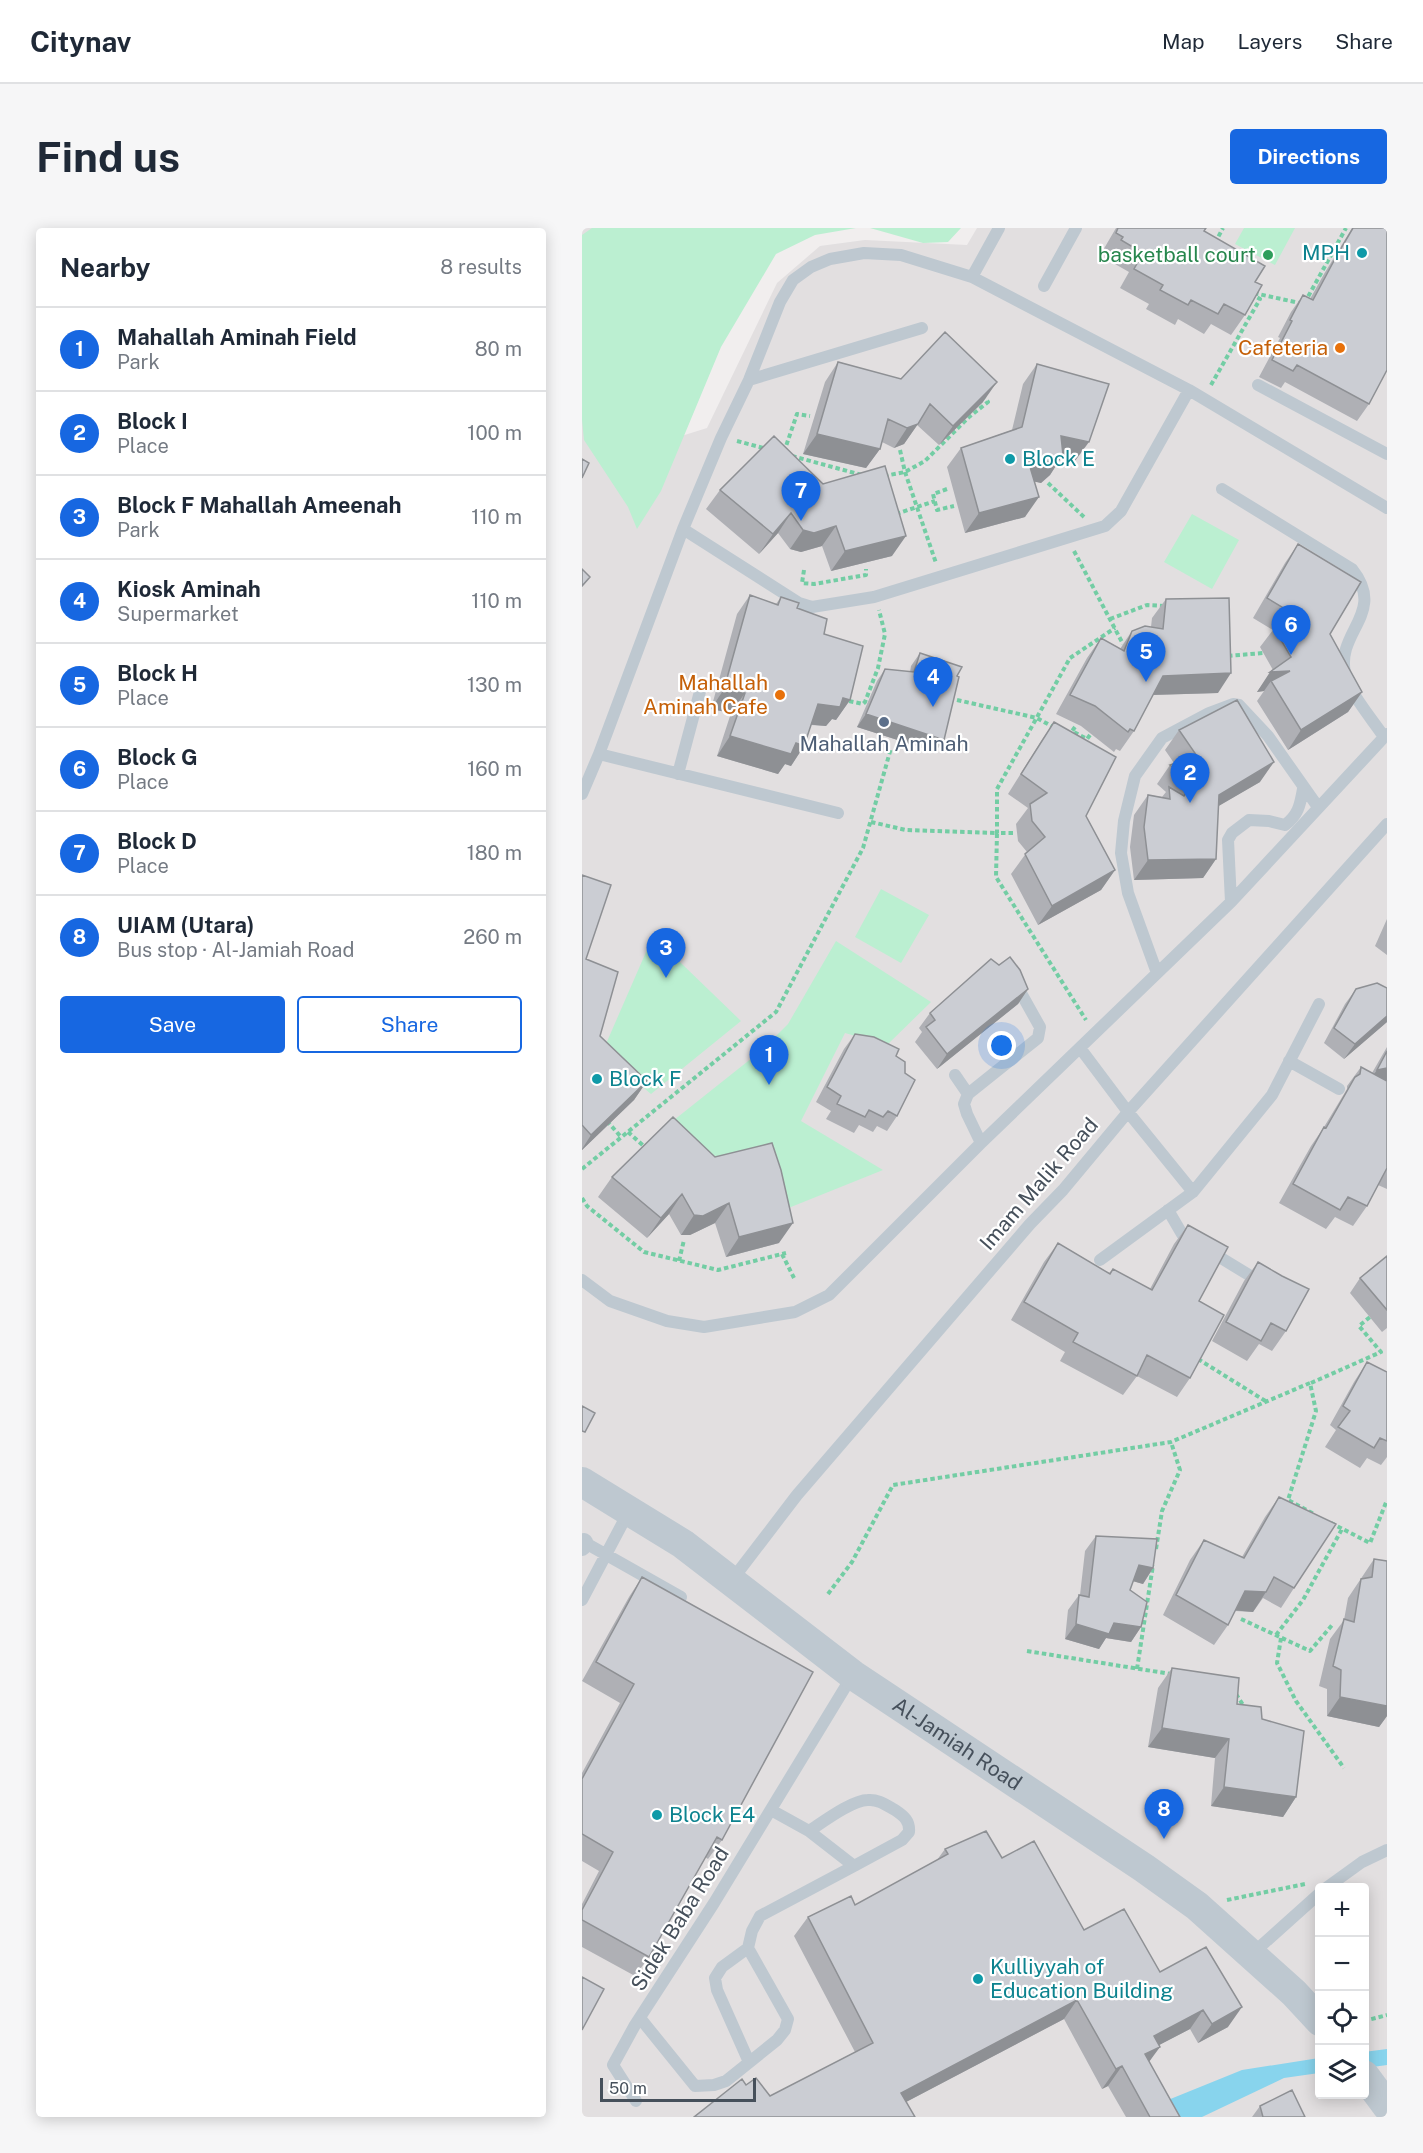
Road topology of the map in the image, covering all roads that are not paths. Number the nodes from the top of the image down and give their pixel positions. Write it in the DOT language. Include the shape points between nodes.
graph roads {
  1 [pos="999,228"];
  2 [pos="1076,228"];
  3 [pos="972,278"];
  4 [pos="1044,286"];
  5 [pos="922,328"];
  6 [pos="749,380"];
  7 [pos="1258,386"];
  8 [pos="1190,390"];
  9 [pos="1387,454"];
  10 [pos="1222,489"];
  11 [pos="1387,508"];
  12 [pos="684,529"];
  13 [pos="702,684"];
  14 [pos="1386,736"];
  15 [pos="599,754"];
  16 [pos="678,774"];
  17 [pos="1303,789"];
  18 [pos="582,794"];
  19 [pos="1318,807"];
  20 [pos="838,813"];
  21 [pos="1387,824"];
  22 [pos="1231,902"];
  23 [pos="1157,973"];
  24 [pos="1017,986"];
  25 [pos="1319,1004"];
  26 [pos="1080,1048"];
  27 [pos="1289,1061"];
  28 [pos="955,1075"];
  29 [pos="1339,1089"];
  30 [pos="968,1095"];
  31 [pos="1128,1112"];
  32 [pos="981,1143"];
  33 [pos="1193,1192"];
  34 [pos="1168,1210"];
  35 [pos="1100,1260"];
  36 [pos="582,1280"];
  37 [pos="1273,1289"];
  38 [pos="582,1482"];
  39 [pos="630,1510"];
  40 [pos="583,1543"];
  41 [pos="606,1555"];
  42 [pos="732,1580"];
  43 [pos="681,1597"];
  44 [pos="582,1600"];
  45 [pos="853,1675"];
  46 [pos="771,1810"];
  47 [pos="809,1831"];
  48 [pos="1387,1850"];
  49 [pos="854,1866"];
  50 [pos="1332,1883"];
  51 [pos="1315,1897"];
  52 [pos="748,1948"];
  53 [pos="1252,1954"];
  54 [pos="1315,2016"];
  55 [pos="640,2018"];
  56 [pos="749,2062"];
  57 [pos="1369,2081"];
  58 [pos="636,2101"];
  59 [pos="1387,2106"];
  1 -- 3 [label="lane"];
  2 -- 4 [label="lane"];
  3 -- 6 [label="lane" via="901,255 864,254 830,259 811,267 792,280"];
  3 -- 8 [label="lane"];
  5 -- 6 [label="lane"];
  6 -- 12 [label="lane"];
  7 -- 9 [label="lane"];
  8 -- 11 [label="lane"];
  8 -- 12 [label="lane" via="1121,510 1106,526 874,597 812,607 799,603"];
  10 -- 14 [label="lane" via="1352,569 1362,581 1364,612 1344,653 1345,673"];
  12 -- 15 [label="lane"];
  13 -- 16 [label="lane"];
  14 -- 19 [label="lane"];
  15 -- 16 [label="lane"];
  15 -- 18 [label="lane"];
  16 -- 20 [label="lane"];
  17 -- 19 [label="lane"];
  17 -- 22 [label="lane" via="1300,809 1285,825 1249,820 1232,833 1228,840"];
  17 -- 23 [label="lane" via="1268,736 1239,705 1217,710 1162,738 1135,776 1121,853 1128,893"];
  19 -- 22 [label="lane"];
  21 -- 31 [label="lane, Imam Malik Road"];
  22 -- 23 [label="lane"];
  23 -- 26 [label="lane"];
  24 -- 30 [label="lane" via="1040,1028 1038,1038"];
  25 -- 27 [label="lane"];
  26 -- 31 [label="lane"];
  26 -- 32 [label="lane"];
  27 -- 29 [label="lane"];
  27 -- 33 [label="lane" via="1272,1095"];
  28 -- 30 [label="lane"];
  30 -- 32 [label="lane" via="964,1104"];
  31 -- 33 [label="lane"];
  31 -- 42 [label="lane, Imam Malik Road" via="797,1495"];
  32 -- 36 [label="lane" via="829,1295 795,1312 704,1327 667,1321 610,1301"];
  33 -- 34 [label="lane"];
  34 -- 35 [label="lane"];
  34 -- 37 [label="lane" via="1182,1234"];
  38 -- 39 [label="street, Al-Jamiah Road"];
  39 -- 41 [label="lane"];
  39 -- 42 [label="street, Al-Jamiah Road"];
  40 -- 41 [label="lane"];
  41 -- 43 [label="lane"];
  41 -- 44 [label="lane"];
  42 -- 45 [label="street, Al-Jamiah Road"];
  45 -- 46 [label="lane, Sidek Baba Road"];
  45 -- 53 [label="street, Al-Jamiah Road" via="1144,1868 1197,1906"];
  46 -- 47 [label="lane"];
  46 -- 55 [label="lane, Sidek Baba Road"];
  47 -- 49 [label="lane"];
  47 -- 49 [label="lane" via="856,1802 868,1800 881,1802 904,1816 910,1824 902,1840"];
  48 -- 50 [label="lane"];
  49 -- 52 [label="lane" via="760,1916"];
  51 -- 53 [label="lane"];
  52 -- 56 [label="lane" via="722,1967 715,1978"];
  52 -- 56 [label="lane, Sidek Baba Road" via="788,2019 777,2040"];
  53 -- 54 [label="street, Al-Jamiah Road"];
  55 -- 56 [label="lane, Sidek Baba Road" via="695,2086 726,2081"];
  55 -- 58 [label="lane, Sidek Baba Road" via="613,2065"];
  57 -- 59 [label="street"];
}
